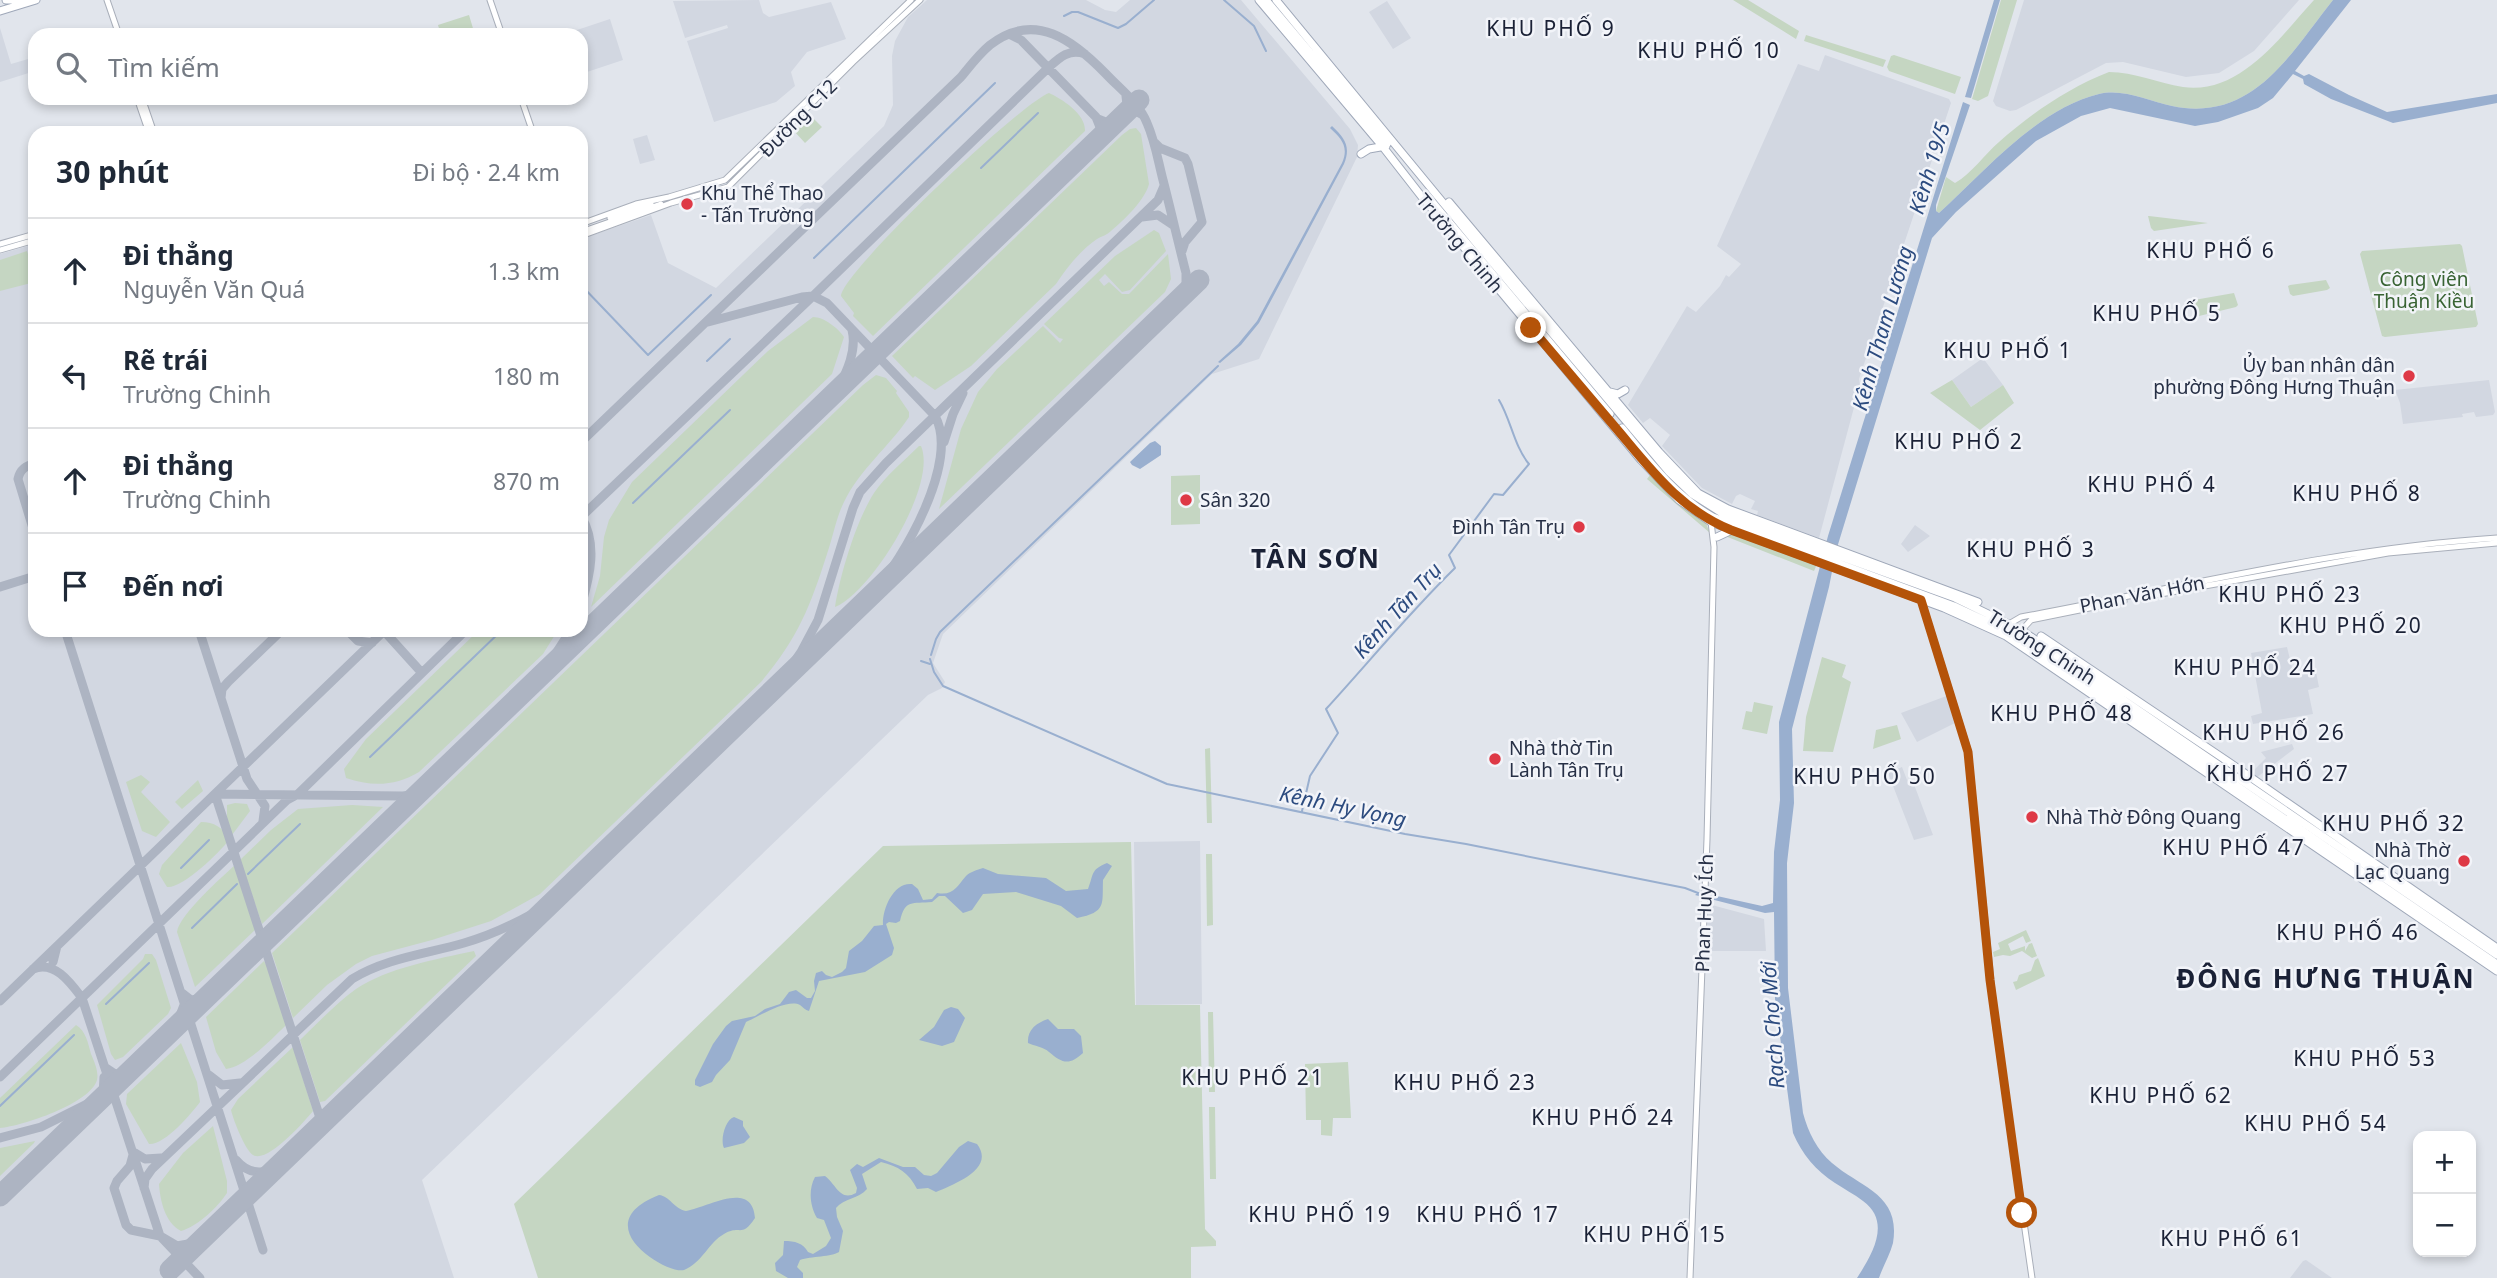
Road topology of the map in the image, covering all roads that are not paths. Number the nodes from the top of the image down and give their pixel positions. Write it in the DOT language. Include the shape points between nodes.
graph roads {
  1 [pos="36,0"];
  2 [pos="107,0"];
  3 [pos="490,0"];
  4 [pos="911,0"];
  5 [pos="920,0"];
  6 [pos="1258,0"];
  7 [pos="1266,0"];
  8 [pos="1278,0"];
  9 [pos="20,1"];
  10 [pos="0,3"];
  11 [pos="8,3"];
  12 [pos="0,11"];
  13 [pos="117,28"];
  14 [pos="500,28"];
  15 [pos="141,105"];
  16 [pos="523,105"];
  17 [pos="149,126"];
  18 [pos="531,126"];
  19 [pos="1378,129"];
  20 [pos="1386,146"];
  21 [pos="1361,154"];
  22 [pos="670,200"];
  23 [pos="588,227"];
  24 [pos="588,228"];
  25 [pos="588,228"];
  26 [pos="28,236"];
  27 [pos="28,242"];
  28 [pos="0,244"];
  29 [pos="0,250"];
  30 [pos="1552,338"];
  31 [pos="1598,387"];
  32 [pos="1625,390"];
  33 [pos="1609,392"];
  34 [pos="1612,410"];
  35 [pos="1715,514"];
  36 [pos="1724,518"];
  37 [pos="1742,528"];
  38 [pos="1731,530"];
  39 [pos="1717,537"];
  40 [pos="1782,539"];
  41 [pos="2497,540"];
  42 [pos="1714,547"];
  43 [pos="1814,551"];
  44 [pos="1846,562"];
  45 [pos="1920,596"];
  46 [pos="2110,602"];
  47 [pos="1934,604"];
  48 [pos="1925,613"];
  49 [pos="2008,627"];
  50 [pos="2019,633"];
  51 [pos="2430,913"];
  52 [pos="2497,948"];
  53 [pos="2497,955"];
  54 [pos="2497,964"];
  55 [pos="2497,971"];
  56 [pos="1690,1278"];
  57 [pos="2032,1278"];
  1 -- 11 [label="main road"];
  2 -- 13 [label="main road"];
  3 -- 14 [label="main road"];
  4 -- 22 [label="main road, Đường C12" via="725,180"];
  5 -- 22 [label="main road, Đường C12" via="732,184"];
  6 -- 19 [label="main road, Trường Chinh"];
  7 -- 19 [label="main road, Trường Chinh"];
  8 -- 19 [label="main road, Trường Chinh"];
  9 -- 11 [label="main road"];
  10 -- 11 [label="main road"];
  11 -- 12 [label="main road"];
  15 -- 17 [label="main road"];
  16 -- 18 [label="main road"];
  19 -- 20 [label="main road, Trường Chinh"];
  19 -- 30 [label="main road, Trường Chinh"];
  20 -- 21 [label="main road"];
  20 -- 30 [label="main road, Trường Chinh" via="1422,197"];
  22 -- 23 [label="main road, Đường C12" via="636,204"];
  22 -- 24 [label="main road"];
  22 -- 25 [label="main road, Đường C12"];
  26 -- 28 [label="main road"];
  27 -- 29 [label="main road"];
  30 -- 31 [label="main road, Trường Chinh"];
  30 -- 33 [label="main road, Trường Chinh"];
  30 -- 34 [label="main road, Trường Chinh"];
  31 -- 33 [label="main road"];
  31 -- 34 [label="main road, Trường Chinh"];
  32 -- 33 [label="main road"];
  33 -- 34 [label="main road, Trường Chinh"];
  34 -- 35 [label="main road, Trường Chinh"];
  34 -- 35 [label="main road, Trường Chinh" via="1666,480 1691,503"];
  35 -- 36 [label="main road, Trường Chinh"];
  35 -- 36 [label="main road, Trường Chinh"];
  35 -- 42 [label="main road"];
  36 -- 37 [label="main road, Trường Chinh"];
  36 -- 38 [label="main road, Trường Chinh"];
  36 -- 39 [label="main road"];
  36 -- 40 [label="main road, Trường Chinh"];
  37 -- 38 [label="main road"];
  37 -- 40 [label="main road, Trường Chinh"];
  38 -- 39 [label="main road"];
  38 -- 40 [label="main road, Trường Chinh"];
  39 -- 42 [label="main road"];
  40 -- 43 [label="main road, Trường Chinh"];
  40 -- 43 [label="main road, Trường Chinh"];
  41 -- 46 [label="main road, Phan Văn Hớn" via="2360,558"];
  42 -- 56 [label="main road, Phan Huy Ích"];
  43 -- 44 [label="main road"];
  43 -- 44 [label="main road"];
  44 -- 45 [label="main road, Trường Chinh"];
  44 -- 49 [label="main road, Trường Chinh" via="1983,607"];
  45 -- 47 [label="main road, Trường Chinh"];
  45 -- 48 [label="main road"];
  45 -- 49 [label="main road, Trường Chinh"];
  46 -- 49 [label="main road, Phan Văn Hớn"];
  46 -- 50 [label="main road, Phan Văn Hớn" via="2031,620"];
  47 -- 48 [label="main road"];
  47 -- 49 [label="main road, Trường Chinh"];
  48 -- 57 [label="main road" via="1968,752 1995,1021"];
  49 -- 50 [label="main road, Trường Chinh"];
  49 -- 50 [label="main road, Trường Chinh"];
  50 -- 51 [label="main road, Trường Chinh"];
  50 -- 51 [label="main road, Trường Chinh" via="2230,763"];
  51 -- 52 [label="main road, Trường Chinh"];
  51 -- 53 [label="main road, Trường Chinh"];
  51 -- 54 [label="main road, Trường Chinh"];
  51 -- 55 [label="main road, Trường Chinh"];
}
